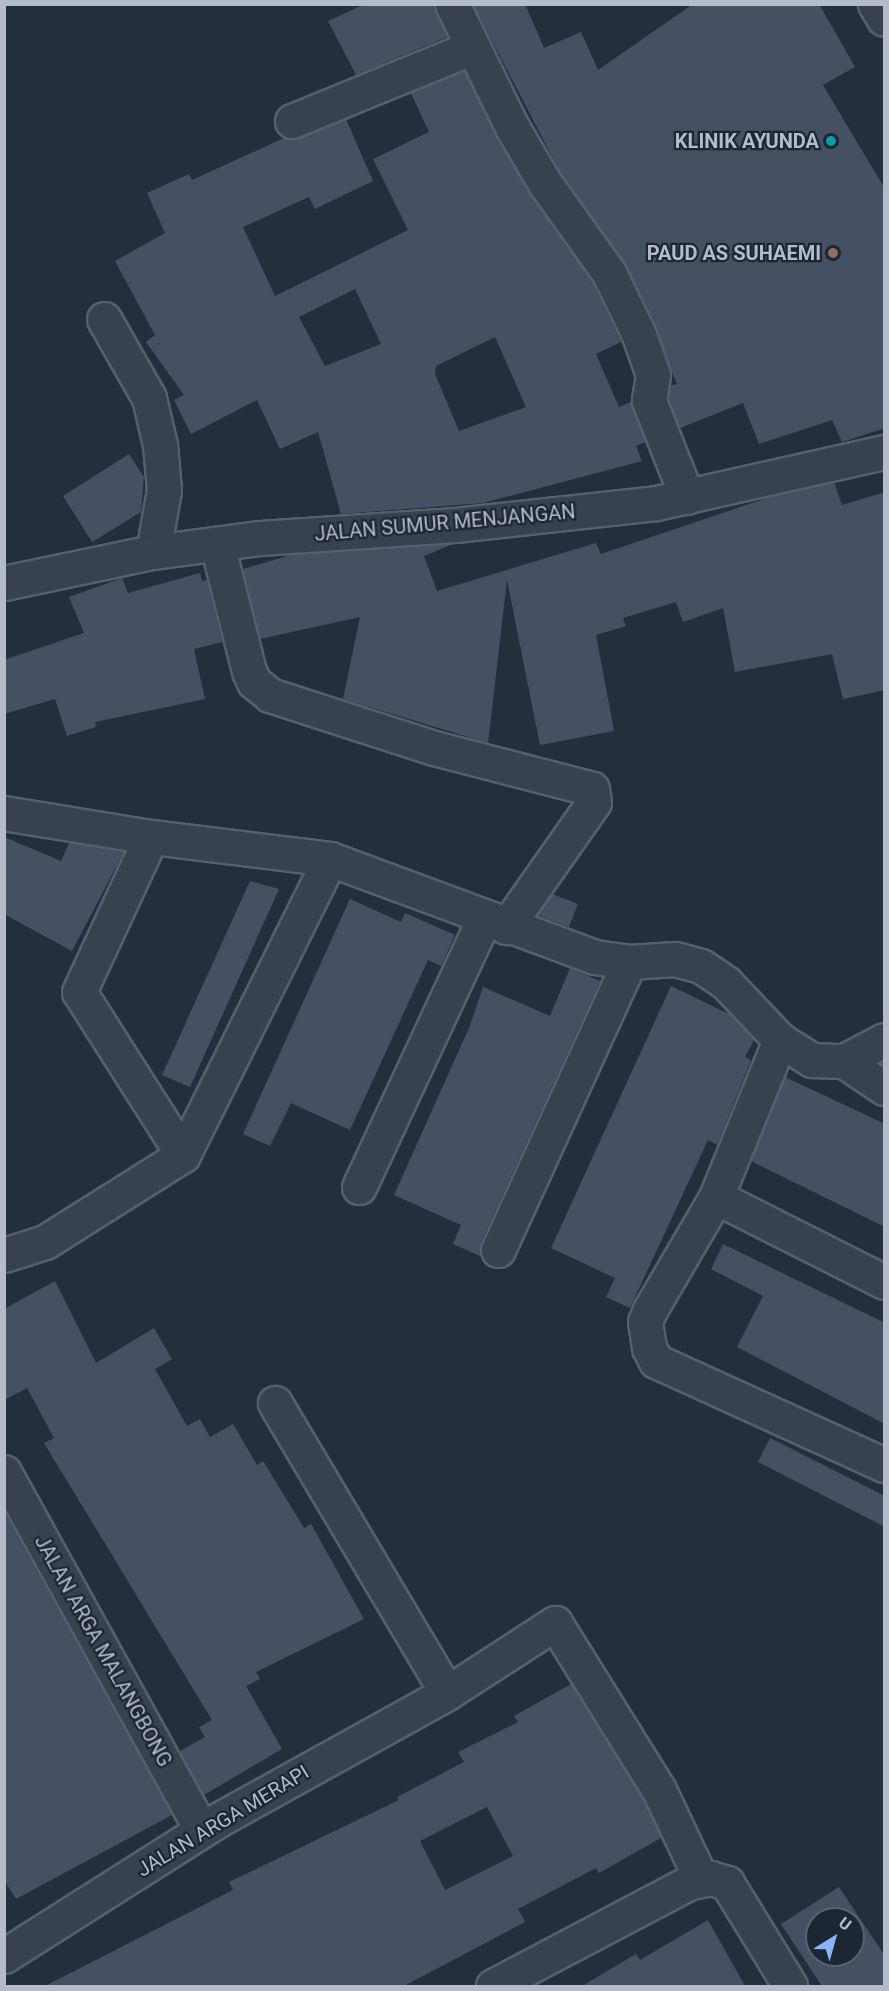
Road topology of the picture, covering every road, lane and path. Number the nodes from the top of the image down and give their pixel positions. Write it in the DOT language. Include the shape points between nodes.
graph roads {
  1 [pos="452,4"];
  2 [pos="875,4"];
  3 [pos="885,19"];
  4 [pos="471,48"];
  5 [pos="292,122"];
  6 [pos="104,319"];
  7 [pos="885,452"];
  8 [pos="687,497"];
  9 [pos="218,544"];
  10 [pos="153,552"];
  11 [pos="4,583"];
  12 [pos="4,813"];
  13 [pos="151,837"];
  14 [pos="330,859"];
  15 [pos="495,923"];
  16 [pos="629,962"];
  17 [pos="780,1040"];
  18 [pos="885,1040"];
  19 [pos="844,1061"];
  20 [pos="885,1088"];
  21 [pos="183,1155"];
  22 [pos="359,1187"];
  23 [pos="716,1197"];
  24 [pos="498,1250"];
  25 [pos="4,1255"];
  26 [pos="885,1282"];
  27 [pos="274,1403"];
  28 [pos="885,1464"];
  29 [pos="4,1472"];
  30 [pos="447,1694"];
  31 [pos="202,1830"];
  32 [pos="701,1879"];
  33 [pos="4,1956"];
  34 [pos="493,1986"];
  35 [pos="789,1986"];
  1 -- 4 [label="street"];
  2 -- 3 [label="street"];
  4 -- 5 [label="street"];
  4 -- 8 [label="street" via="544,182 586,236 639,335 653,375 650,401"];
  6 -- 10 [label="street" via="148,398 160,445 164,490"];
  7 -- 8 [label="street, JALAN SUMUR MENJANGAN"];
  8 -- 9 [label="street, JALAN SUMUR MENJANGAN" via="455,525"];
  9 -- 10 [label="street, JALAN SUMUR MENJANGAN"];
  9 -- 15 [label="street" via="249,671 254,682 270,695 434,748 592,789 594,802"];
  10 -- 11 [label="street, JALAN SUMUR MENJANGAN"];
  12 -- 13 [label="street"];
  13 -- 14 [label="street"];
  13 -- 21 [label="street" via="79,992"];
  14 -- 15 [label="street"];
  14 -- 21 [label="street"];
  15 -- 16 [label="street" via="595,957"];
  15 -- 22 [label="street"];
  16 -- 17 [label="street" via="675,959 701,966 726,983"];
  16 -- 24 [label="street"];
  17 -- 19 [label="street" via="812,1060"];
  17 -- 23 [label="street"];
  18 -- 19 [label="street"];
  19 -- 20 [label="street"];
  21 -- 25 [label="street" via="45,1242"];
  23 -- 26 [label="street"];
  23 -- 28 [label="street" via="645,1322 656,1361"];
  27 -- 30 [label="street"];
  29 -- 31 [label="street, JALAN ARGA MALANGBONG"];
  30 -- 31 [label="street, JALAN ARGA MERAPI"];
  30 -- 32 [label="street, JALAN ARGA MERAPI" via="555,1623 659,1790"];
  31 -- 33 [label="street, JALAN ARGA MERAPI"];
  32 -- 34 [label="street"];
  32 -- 35 [label="street" via="727,1883"];
}
